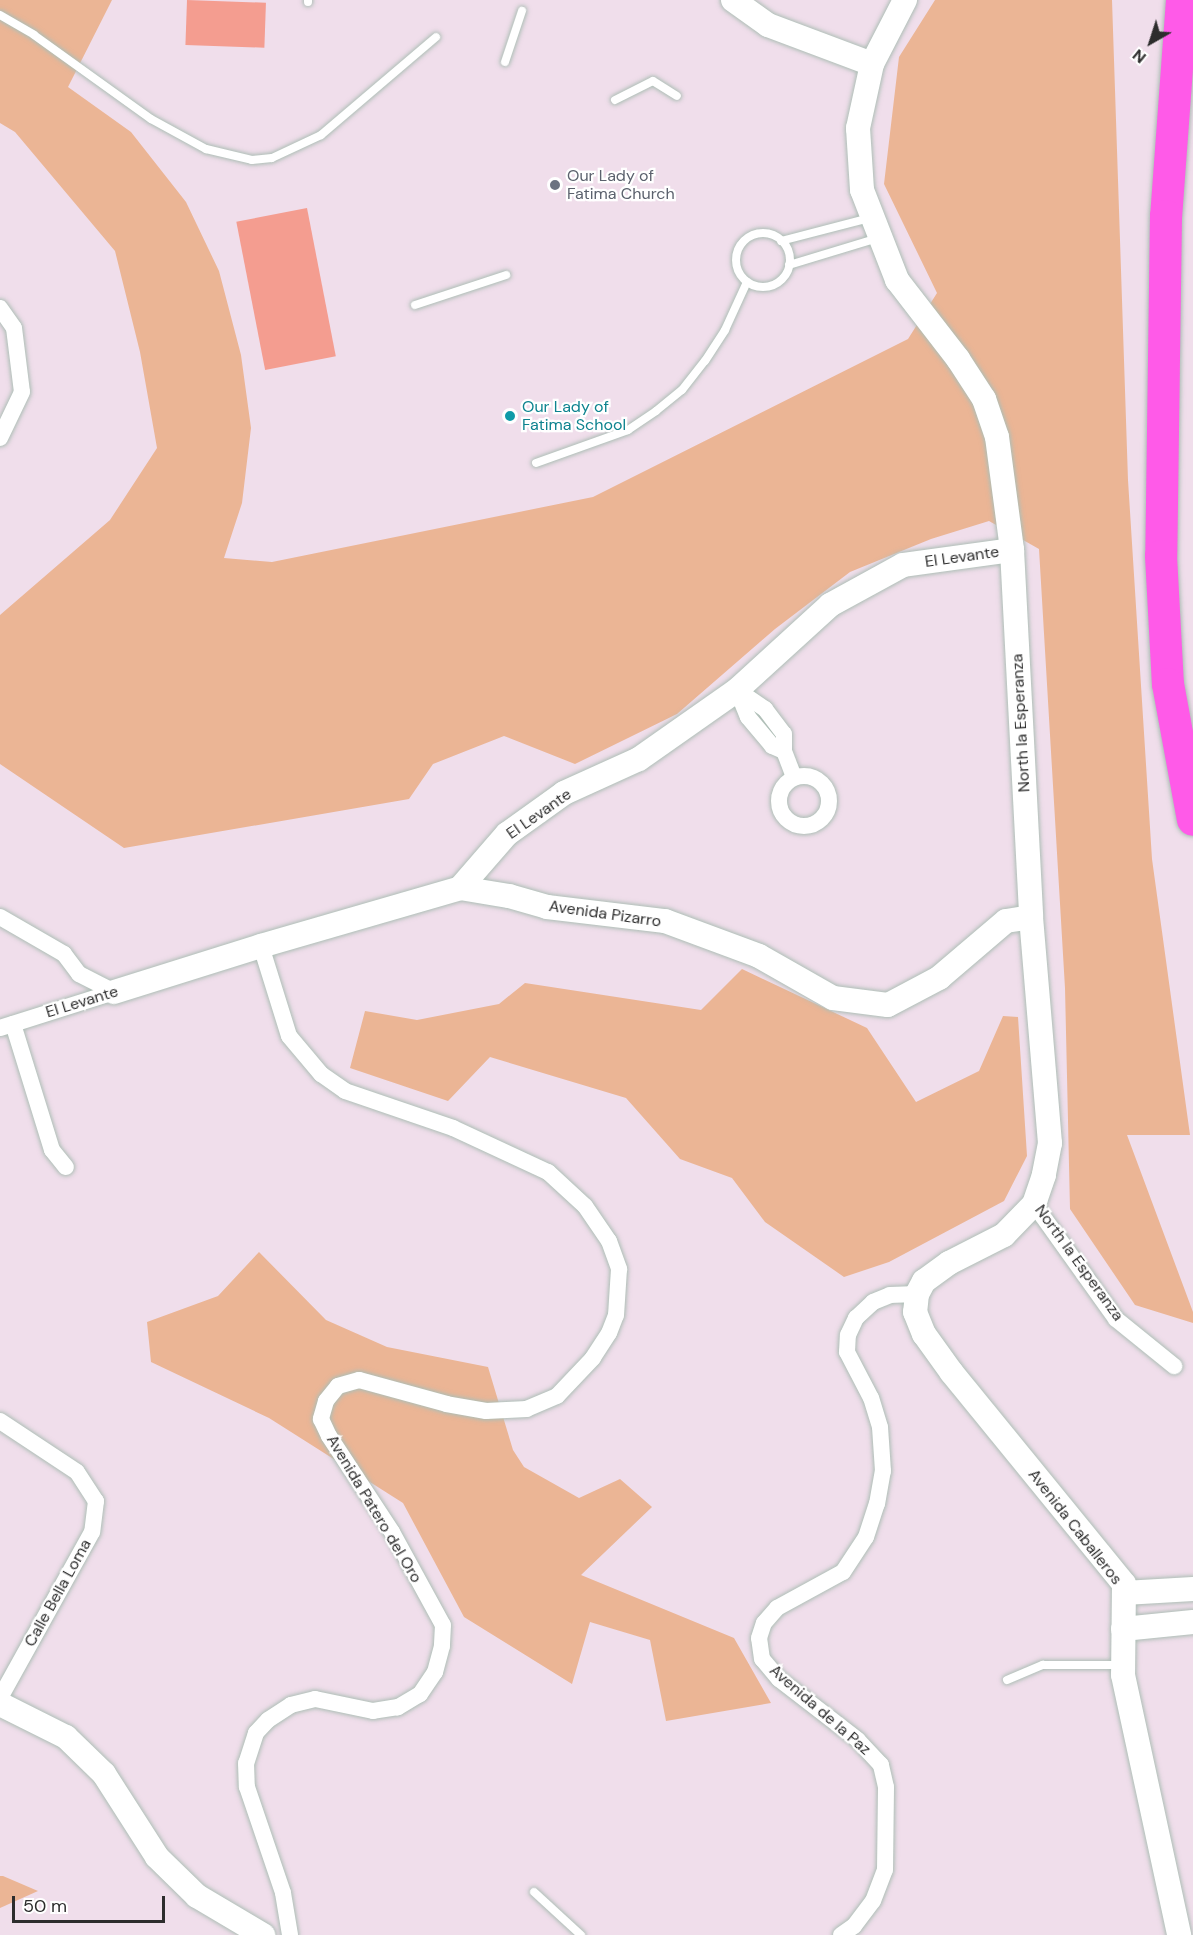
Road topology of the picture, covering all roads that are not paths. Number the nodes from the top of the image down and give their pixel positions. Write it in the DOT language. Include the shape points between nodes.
graph roads {
  1 [pos="733,0"];
  2 [pos="905,0"];
  3 [pos="1182,0"];
  4 [pos="522,11"];
  5 [pos="0,15"];
  6 [pos="436,37"];
  7 [pos="505,62"];
  8 [pos="872,64"];
  9 [pos="677,96"];
  10 [pos="615,100"];
  11 [pos="875,228"];
  12 [pos="781,241"];
  13 [pos="789,265"];
  14 [pos="506,275"];
  15 [pos="747,282"];
  16 [pos="415,304"];
  17 [pos="0,308"];
  18 [pos="0,438"];
  19 [pos="536,463"];
  20 [pos="1012,550"];
  21 [pos="737,690"];
  22 [pos="794,777"];
  23 [pos="1193,820"];
  24 [pos="493,850"];
  25 [pos="460,888"];
  26 [pos="509,896"];
  27 [pos="0,917"];
  28 [pos="1031,917"];
  29 [pos="261,946"];
  30 [pos="114,993"];
  31 [pos="6,1026"];
  32 [pos="66,1167"];
  33 [pos="1034,1203"];
  34 [pos="916,1294"];
  35 [pos="1174,1366"];
  36 [pos="0,1421"];
  37 [pos="1193,1589"];
  38 [pos="1124,1593"];
  39 [pos="1193,1622"];
  40 [pos="1123,1629"];
  41 [pos="1123,1665"];
  42 [pos="1007,1680"];
  43 [pos="0,1698"];
  44 [pos="0,1704"];
  45 [pos="534,1893"];
  46 [pos="263,1935"];
  47 [pos="290,1935"];
  48 [pos="581,1935"];
  49 [pos="841,1935"];
  50 [pos="1179,1935"];
  1 -- 8 [label="street" via="768,25"];
  2 -- 8 [label="street, North la Esperanza"];
  3 -- 23 [label="highway" via="1166,216 1161,556 1168,684"];
  4 -- 7 [label="lane"];
  5 -- 6 [label="lane" via="151,119 206,149 252,160 272,158 321,135"];
  8 -- 11 [label="street, North la Esperanza" via="858,128 861,190"];
  9 -- 10 [label="lane" via="653,81"];
  11 -- 12 [label="lane"];
  11 -- 13 [label="lane"];
  11 -- 20 [label="street, North la Esperanza" via="897,280 984,399 997,437"];
  12 -- 13 [label="lane"];
  12 -- 15 [label="lane" via="765,233 741,243 736,260"];
  13 -- 15 [label="lane" via="780,281 772,285"];
  14 -- 16 [label="lane"];
  15 -- 19 [label="lane" via="725,330 682,390 628,430"];
  17 -- 18 [label="street" via="14,328 22,392"];
  20 -- 21 [label="street, El Levante" via="903,565 830,604"];
  20 -- 28 [label="street, North la Esperanza"];
  21 -- 22 [label="street" via="765,709 784,734 784,751"];
  21 -- 24 [label="street, El Levante" via="639,759 564,793 507,834"];
  24 -- 25 [label="street, El Levante"];
  24 -- 26 [label="street" via="494,870"];
  25 -- 26 [label="street, Avenida Pizarro"];
  25 -- 29 [label="street, El Levante"];
  26 -- 28 [label="street, Avenida Pizarro" via="547,907 665,921 759,956 834,998 888,1005 939,978 1006,921"];
  27 -- 30 [label="street" via="64,954 79,974"];
  28 -- 33 [label="street, North la Esperanza" via="1050,1143"];
  29 -- 30 [label="street, El Levante"];
  29 -- 47 [label="street, Avenida Patero del Oro" via="289,1036 321,1074 345,1091 453,1128 549,1172 585,1206 609,1241 619,1269 616,1316 609,1334 593,1358 557,1396 528,1409 486,1411 359,1380 338,1386 326,1401 321,1419 329,1436 392,1532 443,1625 442,1646 435,1672 420,1694 398,1707 373,1711 315,1699 291,1705 256,1732 246,1762 247,1787 283,1893"];
  30 -- 31 [label="street, El Levante"];
  31 -- 32 [label="street" via="52,1150"];
  33 -- 34 [label="street" via="1004,1235 949,1263 924,1281"];
  33 -- 35 [label="street, North la Esperanza" via="1116,1319"];
  34 -- 38 [label="street, Avenida Caballeros" via="915,1312 924,1334 1124,1584"];
  34 -- 49 [label="street, Avenida de la Paz" via="890,1295 873,1302 856,1318 848,1335 847,1352 871,1398 880,1426 883,1471 866,1537 843,1572 777,1608 764,1623 759,1638 762,1659 779,1679 858,1740 881,1765 886,1787 885,1870 873,1901 854,1926"];
  36 -- 43 [label="street, Calle Bella Loma" via="77,1472 96,1501 92,1532"];
  37 -- 38 [label="street"];
  38 -- 40 [label="street, Avenida Caballeros"];
  39 -- 40 [label="street"];
  40 -- 41 [label="street, Avenida Caballeros"];
  41 -- 42 [label="lane" via="1043,1665"];
  41 -- 50 [label="street, Avenida Caballeros"];
  44 -- 46 [label="street" via="66,1737 104,1774 157,1857 197,1896"];
  45 -- 48 [label="lane"];
}
